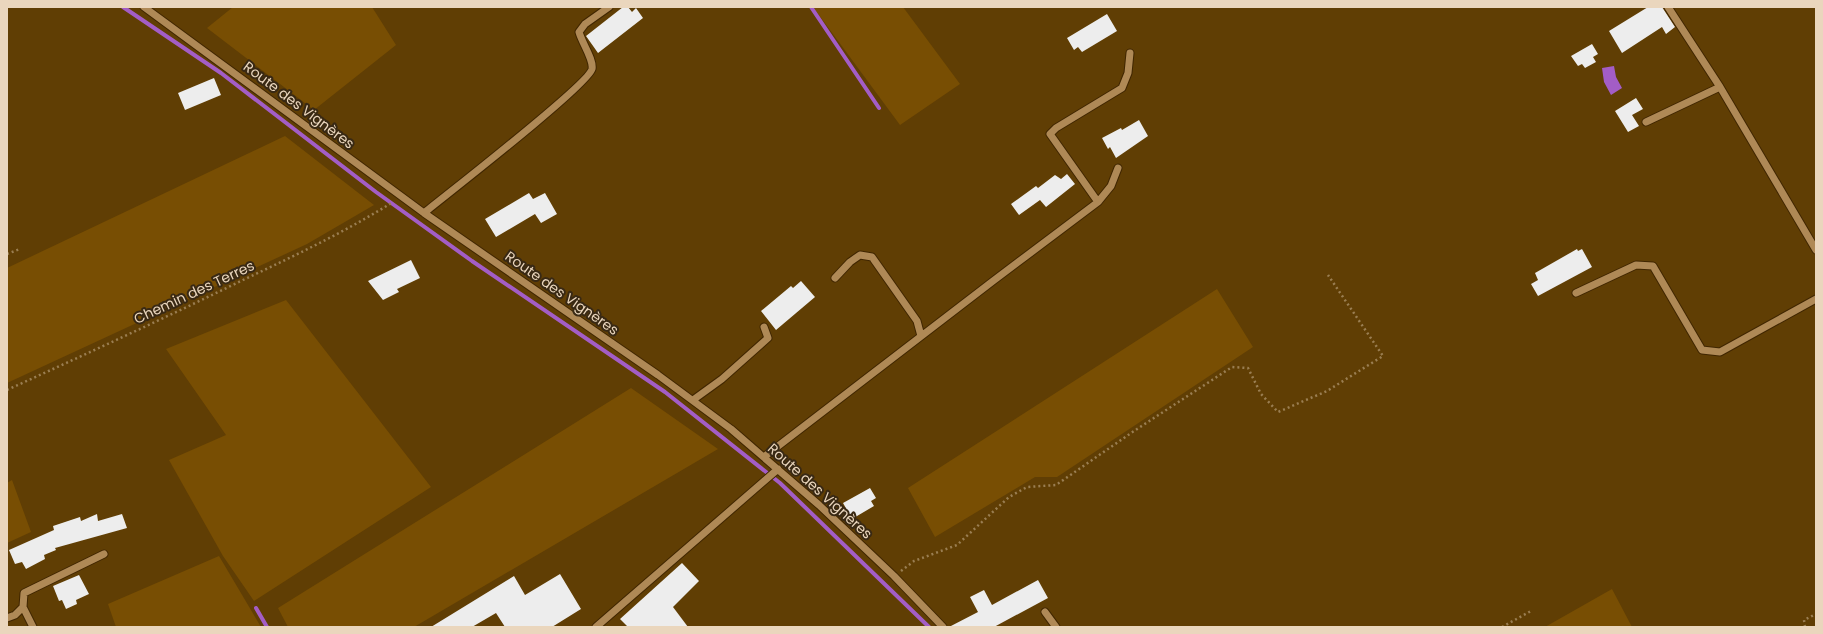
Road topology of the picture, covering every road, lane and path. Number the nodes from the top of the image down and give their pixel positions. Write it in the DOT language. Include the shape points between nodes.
graph roads {
  1 [pos="144,7"];
  2 [pos="609,7"];
  3 [pos="1668,7"];
  4 [pos="1130,53"];
  5 [pos="1720,87"];
  6 [pos="1646,122"];
  7 [pos="1118,168"];
  8 [pos="1098,202"];
  9 [pos="387,206"];
  10 [pos="424,213"];
  11 [pos="20,249"];
  12 [pos="1816,250"];
  13 [pos="7,254"];
  14 [pos="1328,275"];
  15 [pos="834,278"];
  16 [pos="1576,293"];
  17 [pos="1816,299"];
  18 [pos="764,327"];
  19 [pos="921,336"];
  20 [pos="7,390"];
  21 [pos="692,400"];
  22 [pos="764,457"];
  23 [pos="778,469"];
  24 [pos="104,554"];
  25 [pos="894,576"];
  26 [pos="23,606"];
  27 [pos="1531,611"];
  28 [pos="1045,612"];
  29 [pos="1816,614"];
  30 [pos="7,618"];
  31 [pos="33,627"];
  32 [pos="596,627"];
  33 [pos="943,627"];
  34 [pos="1056,627"];
  35 [pos="1502,627"];
  36 [pos="1805,627"];
  1 -- 10 [label="street, Route des Vignères"];
  2 -- 10 [label="street" via="585,24 579,32 591,59 592,69 586,78 556,106"];
  3 -- 5 [label="street"];
  4 -- 8 [label="street" via="1128,73 1122,88 1050,134"];
  5 -- 6 [label="street"];
  5 -- 12 [label="street"];
  7 -- 8 [label="street" via="1111,186"];
  8 -- 19 [label="street"];
  9 -- 20 [label="path, Chemin des Terres" via="367,219 290,258"];
  10 -- 21 [label="street, Route des Vignères"];
  11 -- 13 [label="path"];
  14 -- 25 [label="path" via="1383,356 1327,391 1278,412 1261,394 1248,368 1232,367 1056,485 1027,487 1009,497 956,545 914,561"];
  15 -- 19 [label="street" via="860,255 872,257 916,321"];
  16 -- 17 [label="street" via="1636,265 1653,266 1702,350 1720,352"];
  18 -- 21 [label="street" via="768,338 764,343 722,379"];
  19 -- 22 [label="street"];
  21 -- 22 [label="street, Route des Vignères"];
  22 -- 23 [label="street, Route des Vignères"];
  23 -- 25 [label="street, Route des Vignères"];
  23 -- 32 [label="street"];
  24 -- 26 [label="street" via="24,593"];
  25 -- 33 [label="street, Route des Vignères"];
  26 -- 30 [label="street" via="15,615"];
  26 -- 31 [label="street"];
  27 -- 35 [label="path"];
  28 -- 34 [label="street"];
  29 -- 36 [label="path" via="1804,620"];
}
